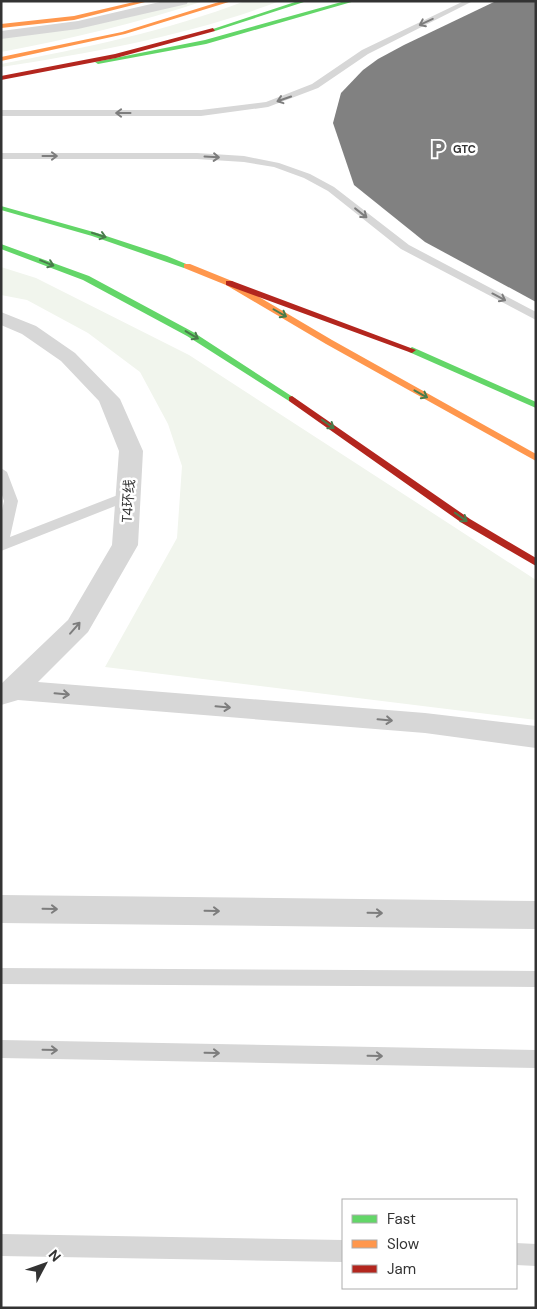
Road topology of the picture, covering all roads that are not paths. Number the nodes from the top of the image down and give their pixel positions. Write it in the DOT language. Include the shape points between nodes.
graph roads {
  1 [pos="146,1"];
  2 [pos="182,1"];
  3 [pos="229,1"];
  4 [pos="304,1"];
  5 [pos="352,1"];
  6 [pos="470,1"];
  7 [pos="1,26"];
  8 [pos="1,36"];
  9 [pos="1,59"];
  10 [pos="98,62"];
  11 [pos="1,78"];
  12 [pos="1,113"];
  13 [pos="1,156"];
  14 [pos="1,208"];
  15 [pos="1,246"];
  16 [pos="229,283"];
  17 [pos="536,317"];
  18 [pos="1,318"];
  19 [pos="536,405"];
  20 [pos="536,458"];
  21 [pos="1,472"];
  22 [pos="128,496"];
  23 [pos="2,546"];
  24 [pos="536,564"];
  25 [pos="5,692"];
  26 [pos="536,737"];
  27 [pos="1,909"];
  28 [pos="536,915"];
  29 [pos="1,976"];
  30 [pos="536,979"];
  31 [pos="1,1049"];
  32 [pos="536,1059"];
  33 [pos="1,1245"];
  34 [pos="342,1251"];
  35 [pos="517,1254"];
  36 [pos="536,1254"];
  1 -- 7 [label="main road" via="92,15"];
  2 -- 8 [label="street" via="78,25"];
  3 -- 9 [label="main road" via="123,33"];
  4 -- 10 [label="main road" via="191,38"];
  5 -- 10 [label="main road" via="206,42"];
  6 -- 12 [label="lane, one-way" via="365,52 315,86 268,104 201,113"];
  10 -- 11 [label="main road"];
  13 -- 17 [label="lane, one-way" via="197,156 276,165 331,189 405,246"];
  14 -- 16 [label="main road, one-way" via="129,244"];
  15 -- 24 [label="main road, one-way" via="86,278 190,334 316,415 466,521"];
  16 -- 19 [label="main road" via="396,343"];
  16 -- 20 [label="main road, one-way"];
  18 -- 22 [label="street, T4环线" via="29,330 68,357 109,398 131,451"];
  21 -- 23 [label="lane" via="11,501"];
  22 -- 23 [label="lane"];
  25 -- 22 [label="street, T4环线, one-way" via="78,626 125,545"];
  25 -- 26 [label="street, one-way" via="425,723"];
  27 -- 28 [label="street, one-way"];
  29 -- 30 [label="lane"];
  31 -- 32 [label="lane, one-way"];
  33 -- 34 [label="lane"];
  35 -- 36 [label="lane"];
}
